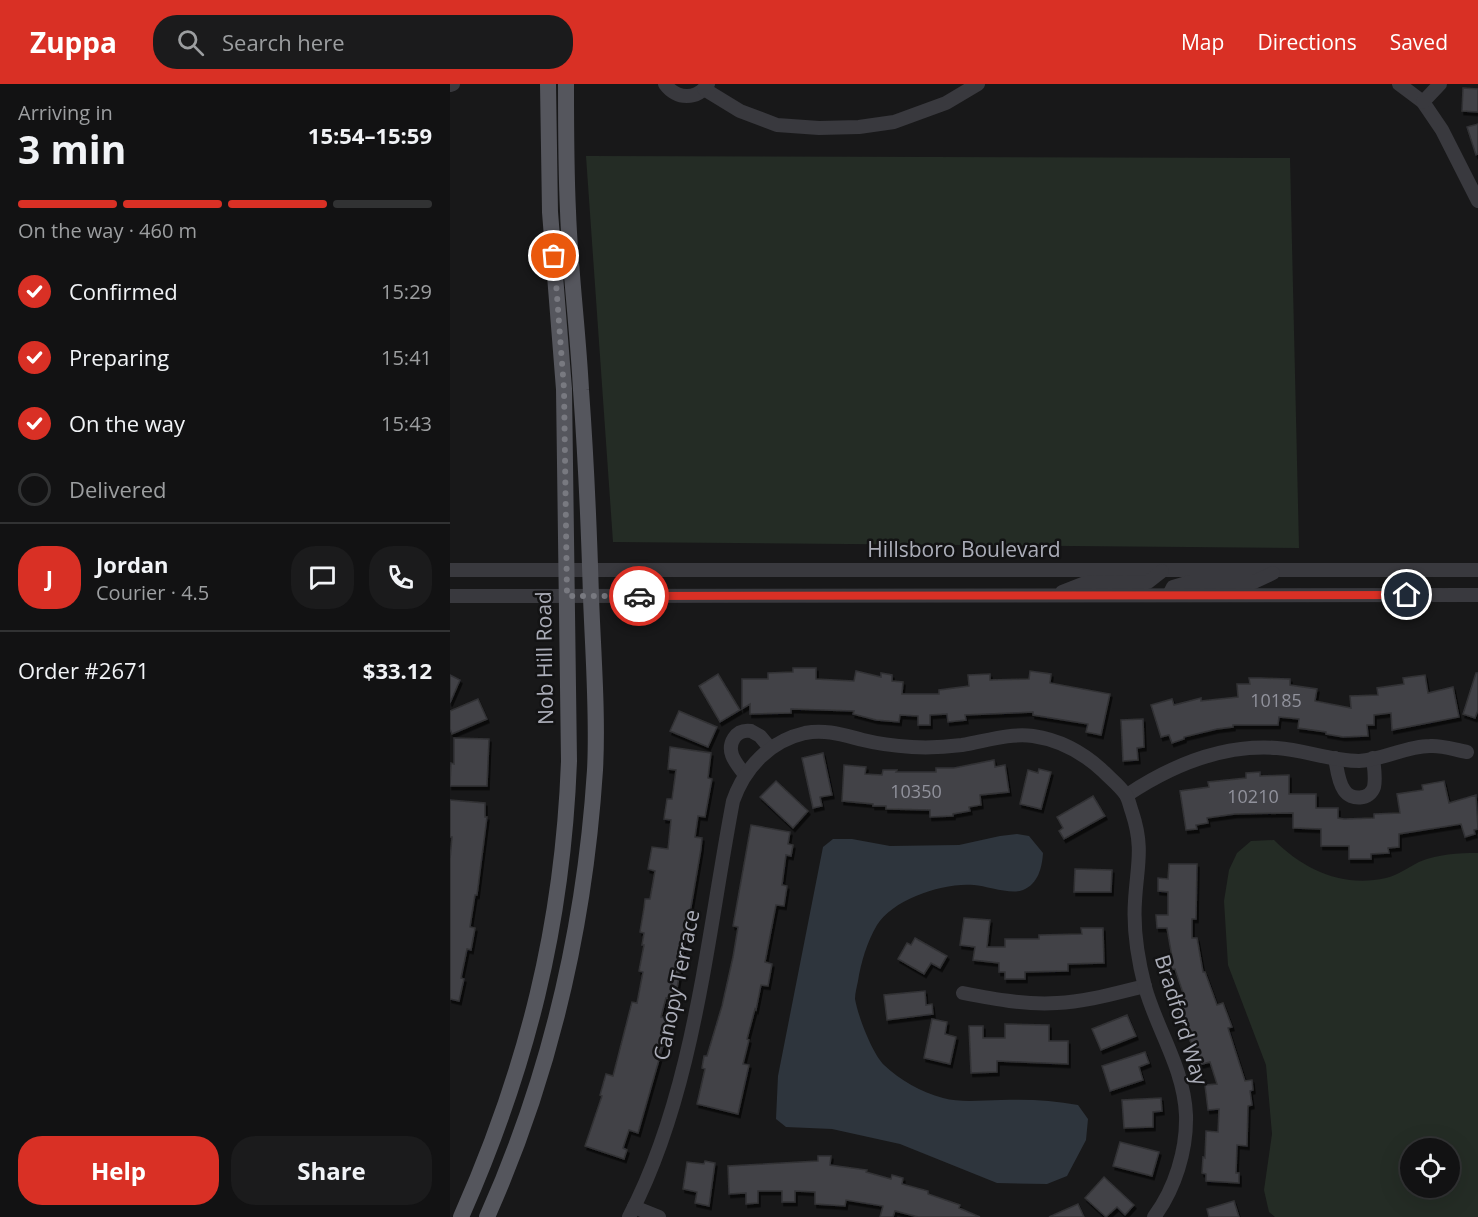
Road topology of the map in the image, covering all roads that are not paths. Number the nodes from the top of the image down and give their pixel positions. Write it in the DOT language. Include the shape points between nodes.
graph roads {
  1 [pos="549,84"];
  2 [pos="566,84"];
  3 [pos="665,84"];
  4 [pos="978,84"];
  5 [pos="1399,84"];
  6 [pos="1440,84"];
  7 [pos="706,87"];
  8 [pos="1422,102"];
  9 [pos="1478,201"];
  10 [pos="550,212"];
  11 [pos="568,212"];
  12 [pos="450,570"];
  13 [pos="567,570"];
  14 [pos="590,570"];
  15 [pos="1277,570"];
  16 [pos="1478,570"];
  17 [pos="1162,571"];
  18 [pos="1055,595"];
  19 [pos="1168,595"];
  20 [pos="1478,595"];
  21 [pos="450,596"];
  22 [pos="567,596"];
  23 [pos="591,596"];
  24 [pos="770,748"];
  25 [pos="1467,752"];
  26 [pos="1335,758"];
  27 [pos="1373,758"];
  28 [pos="745,775"];
  29 [pos="1127,795"];
  30 [pos="1145,986"];
  31 [pos="963,993"];
  32 [pos="631,1212"];
  33 [pos="461,1217"];
  34 [pos="486,1217"];
  35 [pos="659,1217"];
  36 [pos="1154,1217"];
  1 -- 10 [label="main road, Nob Hill Road"];
  2 -- 11 [label="main road"];
  3 -- 7 [label="street" via="681,96"];
  4 -- 7 [label="street" via="946,103 894,122 819,128 777,125 740,111"];
  5 -- 8 [label="street"];
  6 -- 8 [label="street"];
  8 -- 9 [label="street" via="1442,130"];
  10 -- 11 [label="main road"];
  10 -- 13 [label="main road, Nob Hill Road" via="564,389"];
  11 -- 14 [label="main road"];
  12 -- 13 [label="street, Hillsboro Boulevard"];
  13 -- 14 [label="street, Hillsboro Boulevard"];
  13 -- 22 [label="main road, Nob Hill Road"];
  14 -- 17 [label="street, Hillsboro Boulevard"];
  14 -- 23 [label="main road"];
  15 -- 16 [label="street, Hillsboro Boulevard"];
  15 -- 17 [label="street, Hillsboro Boulevard"];
  15 -- 19 [label="street" via="1254,582 1190,582 1173,587"];
  17 -- 18 [label="street" via="1148,582 1085,583"];
  18 -- 19 [label="street"];
  18 -- 23 [label="street"];
  19 -- 20 [label="street"];
  21 -- 22 [label="street"];
  22 -- 23 [label="street"];
  22 -- 33 [label="main road, Nob Hill Road" via="567,809 548,954 522,1055 484,1165"];
  23 -- 34 [label="main road" via="595,767 570,959 556,1023 530,1106"];
  24 -- 28 [label="street, Canopy Terrace"];
  24 -- 28 [label="street" via="751,731 738,733 730,751"];
  24 -- 29 [label="street, Canopy Terrace" via="805,733 821,731 914,747 1032,736 1069,746"];
  25 -- 27 [label="street" via="1431,746"];
  26 -- 27 [label="street"];
  26 -- 27 [label="street" via="1344,792 1353,798 1363,798 1374,786"];
  26 -- 29 [label="street" via="1278,748 1225,752 1177,766"];
  28 -- 32 [label="street, Canopy Terrace" via="733,801 689,1038 673,1103"];
  29 -- 30 [label="street, Bradford Way" via="1140,854 1135,911"];
  30 -- 31 [label="street" via="1057,1003"];
  30 -- 36 [label="street, Bradford Way" via="1178,1069 1186,1114 1186,1131 1172,1189"];
  32 -- 35 [label="street"];
}
